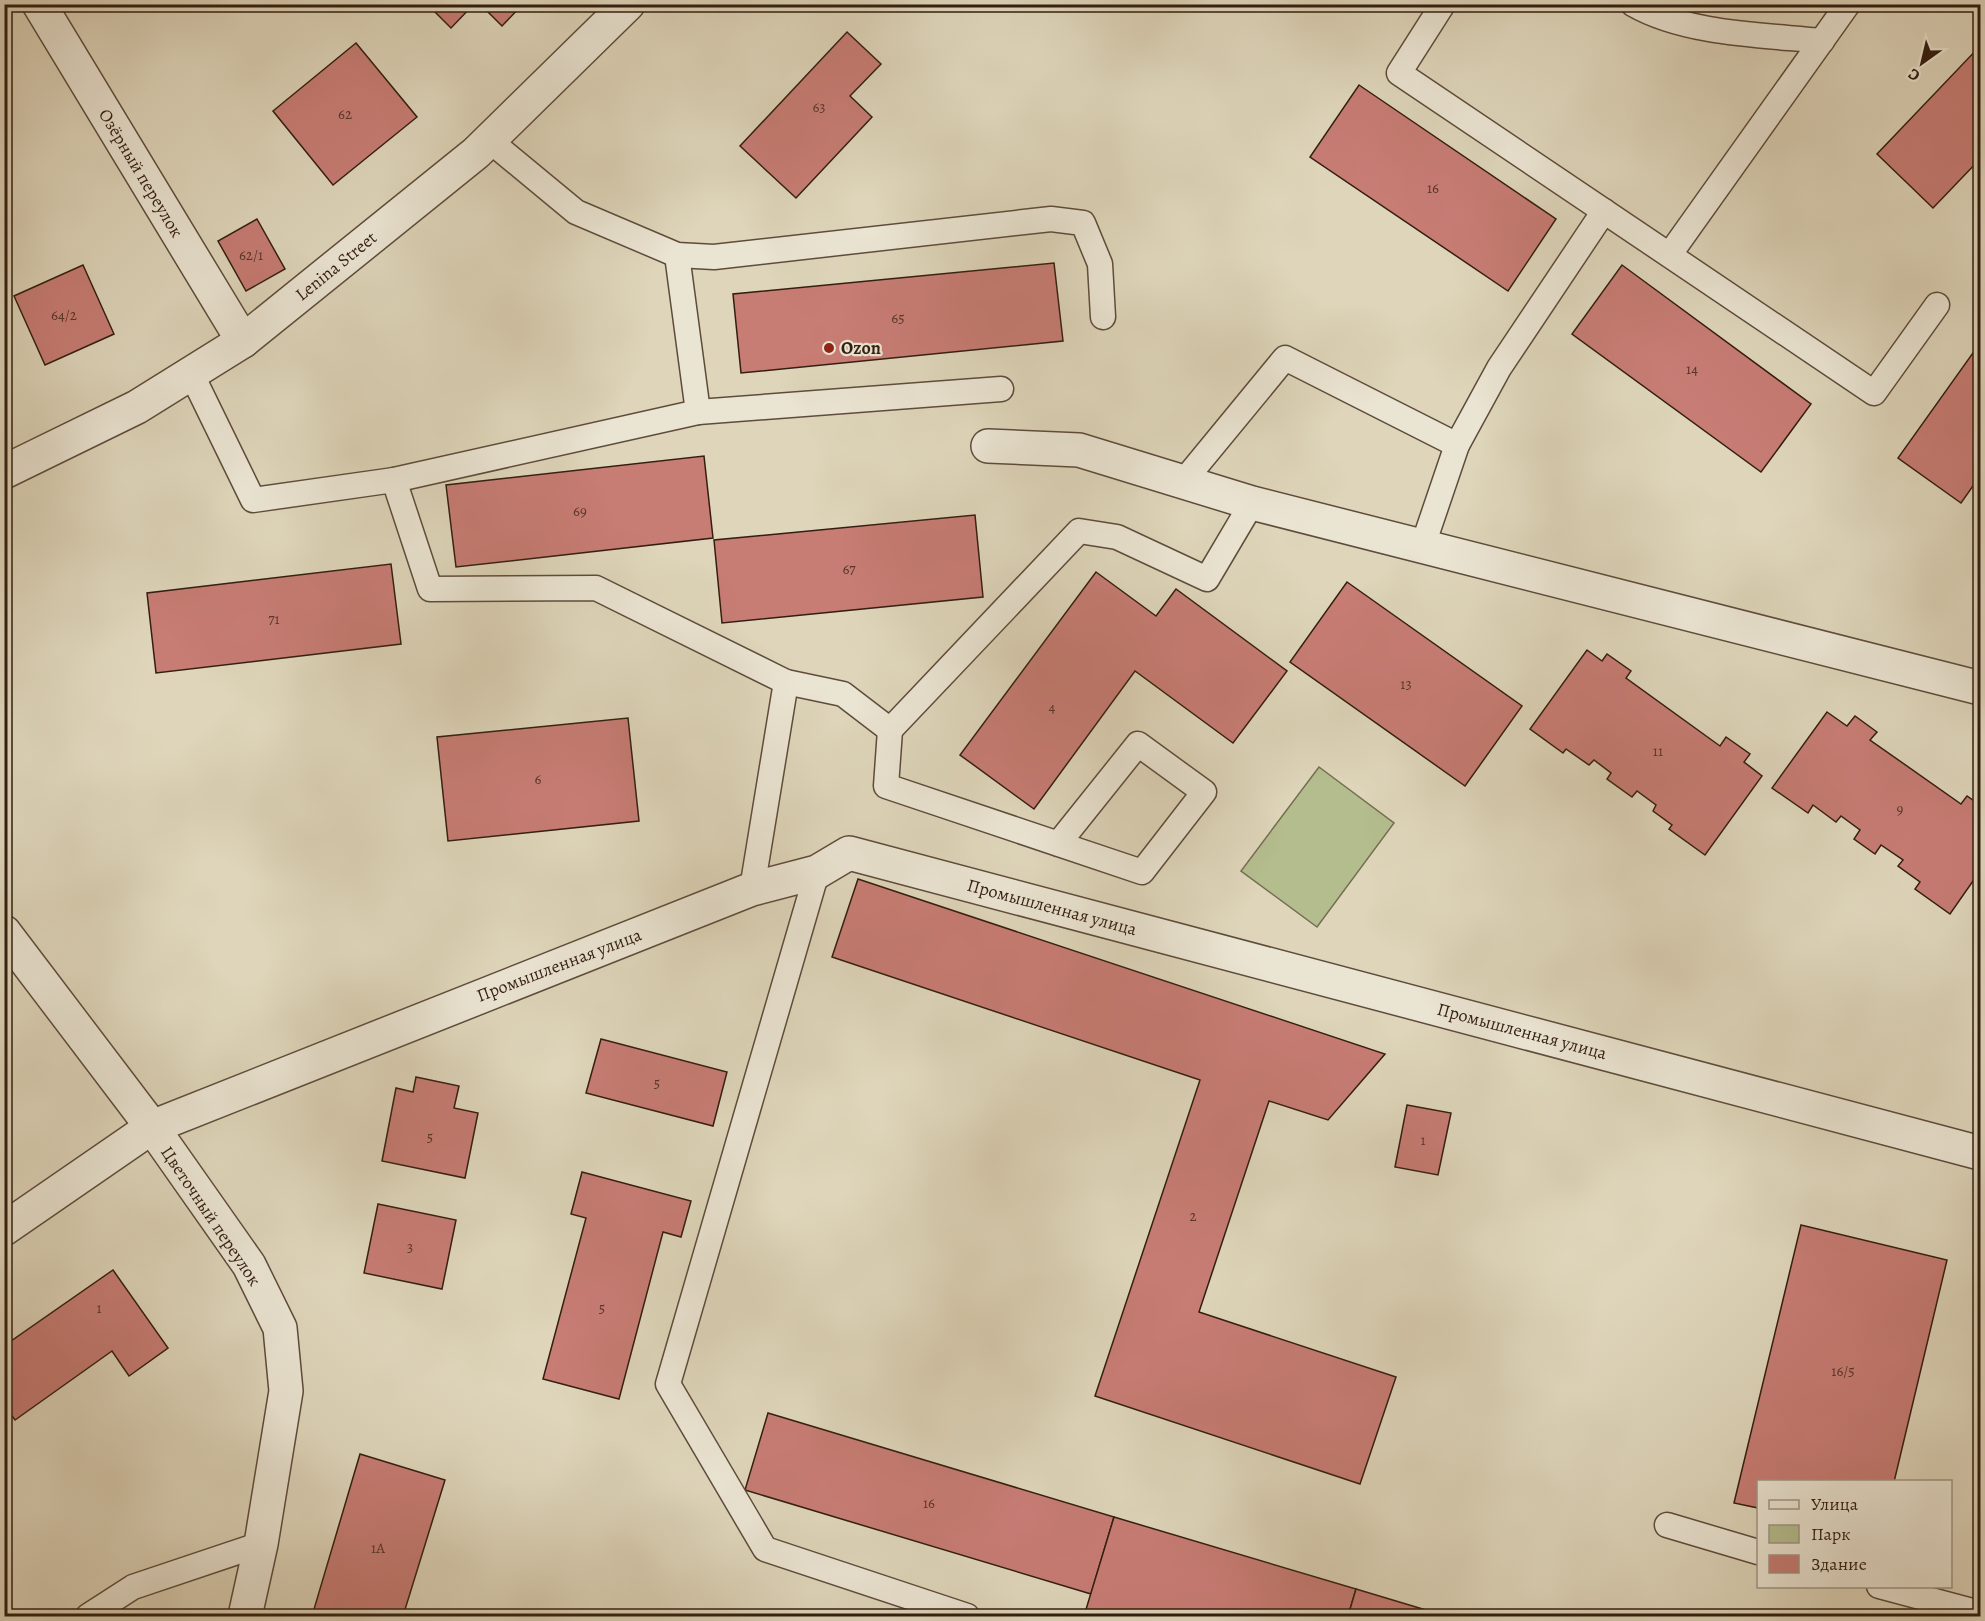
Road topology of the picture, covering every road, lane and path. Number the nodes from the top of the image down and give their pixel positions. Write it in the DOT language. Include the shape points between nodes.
graph roads {
  1 [pos="39,4"];
  2 [pos="628,4"];
  3 [pos="1443,4"];
  4 [pos="1633,4"];
  5 [pos="1848,4"];
  6 [pos="1822,41"];
  7 [pos="489,140"];
  8 [pos="1604,211"];
  9 [pos="1670,254"];
  10 [pos="678,255"];
  11 [pos="1937,306"];
  12 [pos="1103,317"];
  13 [pos="243,341"];
  14 [pos="191,373"];
  15 [pos="1001,388"];
  16 [pos="698,412"];
  17 [pos="1457,445"];
  18 [pos="988,446"];
  19 [pos="4,472"];
  20 [pos="394,480"];
  21 [pos="1184,482"];
  22 [pos="1252,503"];
  23 [pos="1423,544"];
  24 [pos="786,681"];
  25 [pos="1980,688"];
  26 [pos="890,730"];
  27 [pos="1058,844"];
  28 [pos="817,872"];
  29 [pos="752,889"];
  30 [pos="4,932"];
  31 [pos="152,1127"];
  32 [pos="1980,1153"];
  33 [pos="4,1229"];
  34 [pos="1667,1525"];
  35 [pos="261,1544"];
  36 [pos="1757,1552"];
  37 [pos="1883,1588"];
  38 [pos="1980,1613"];
  39 [pos="88,1617"];
  40 [pos="245,1617"];
  41 [pos="967,1617"];
  1 -- 13 [label="street, Озёрный переулок"];
  2 -- 7 [label="street, Lenina Street"];
  3 -- 8 [label="lane" via="1399,73"];
  4 -- 6 [label="lane" via="1654,17 1709,28"];
  5 -- 6 [label="lane"];
  6 -- 9 [label="lane"];
  7 -- 10 [label="lane" via="576,212"];
  7 -- 13 [label="street, Lenina Street"];
  8 -- 9 [label="lane"];
  8 -- 17 [label="lane" via="1499,368"];
  9 -- 11 [label="lane" via="1874,393"];
  10 -- 12 [label="lane" via="714,257 1051,219 1083,223 1100,264"];
  10 -- 16 [label="lane"];
  13 -- 14 [label="street, Lenina Street"];
  14 -- 19 [label="street, Lenina Street" via="137,407"];
  14 -- 20 [label="lane" via="253,500"];
  15 -- 16 [label="lane"];
  16 -- 20 [label="lane"];
  17 -- 21 [label="lane" via="1285,358"];
  17 -- 23 [label="lane"];
  18 -- 21 [label="street" via="1079,450"];
  20 -- 24 [label="lane" via="429,589 596,588"];
  21 -- 22 [label="street"];
  22 -- 23 [label="street"];
  22 -- 26 [label="lane" via="1207,579 1117,537 1079,531"];
  23 -- 25 [label="street"];
  24 -- 26 [label="lane" via="843,694"];
  24 -- 29 [label="lane"];
  26 -- 27 [label="lane" via="886,786"];
  27 -- 27 [label="lane" via="1142,872 1204,792 1137,744"];
  28 -- 29 [label="street, Промышленная улица"];
  28 -- 32 [label="street, Промышленная улица" via="849,853"];
  28 -- 41 [label="lane" via="668,1384 765,1549"];
  29 -- 31 [label="street, Промышленная улица"];
  30 -- 31 [label="street, Цветочный переулок"];
  31 -- 33 [label="street, Промышленная улица"];
  31 -- 35 [label="street, Цветочный переулок" via="249,1265 280,1329 286,1391"];
  34 -- 36 [label="lane"];
  35 -- 39 [label="lane" via="133,1587"];
  35 -- 40 [label="street, Цветочный переулок"];
  37 -- 38 [label="lane"];
}
